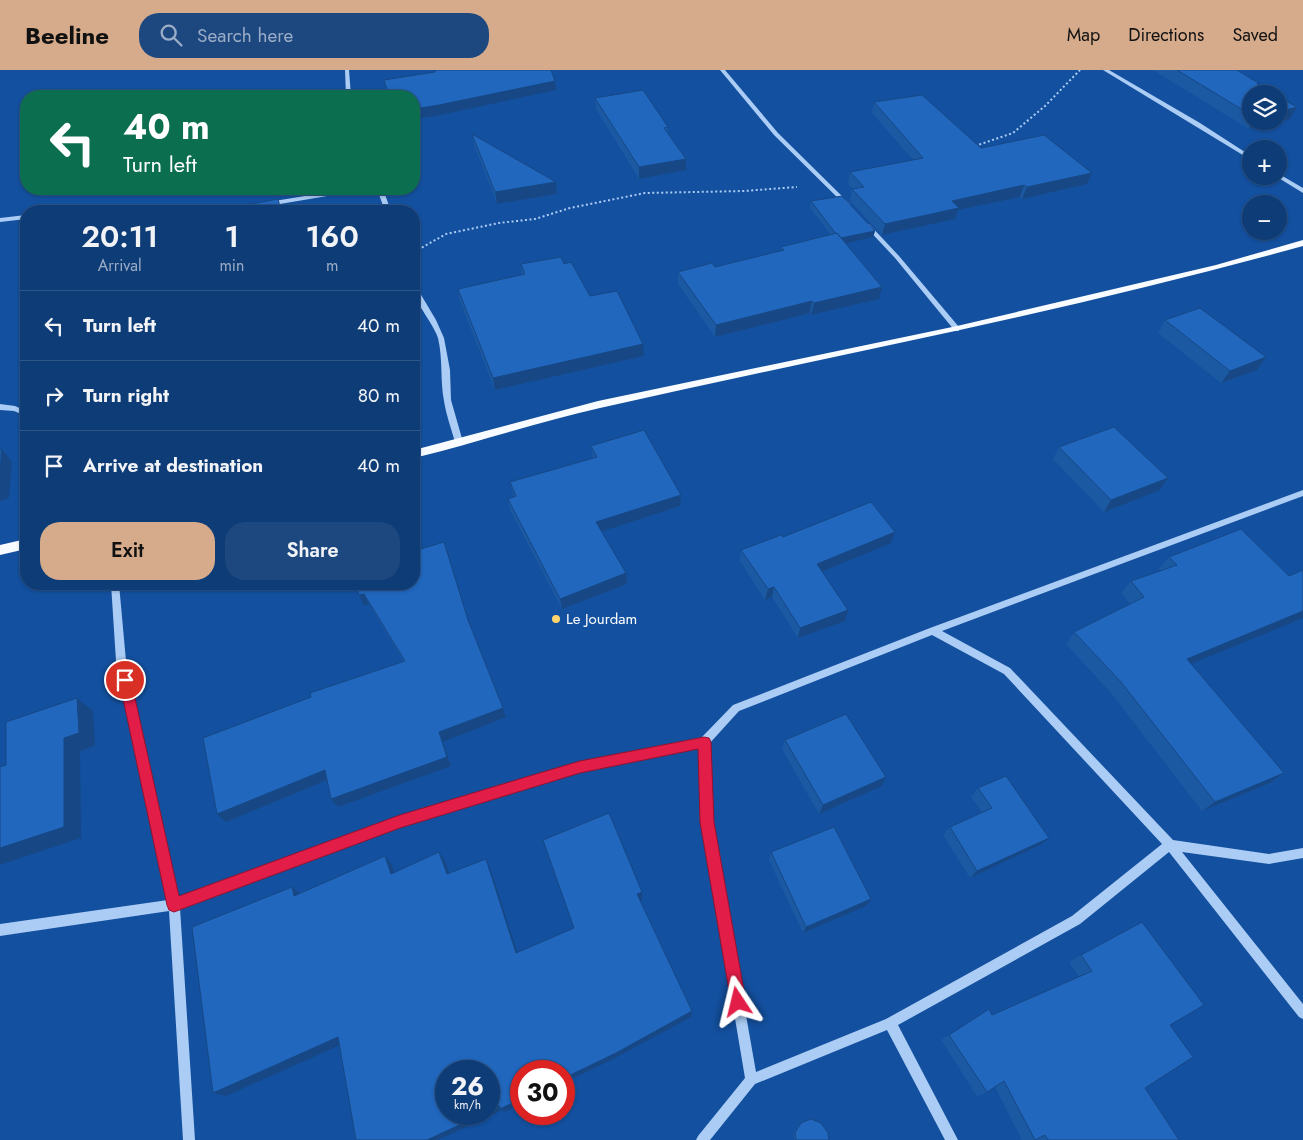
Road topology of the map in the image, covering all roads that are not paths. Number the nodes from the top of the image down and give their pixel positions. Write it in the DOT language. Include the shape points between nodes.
graph roads {
  1 [pos="346,70"];
  2 [pos="722,70"];
  3 [pos="1104,70"];
  4 [pos="349,90"];
  5 [pos="1242,152"];
  6 [pos="1287,181"];
  7 [pos="1303,191"];
  8 [pos="320,195"];
  9 [pos="259,205"];
  10 [pos="856,213"];
  11 [pos="20,218"];
  12 [pos="0,220"];
  13 [pos="863,221"];
  14 [pos="1303,243"];
  15 [pos="420,298"];
  16 [pos="957,328"];
  17 [pos="0,407"];
  18 [pos="20,411"];
  19 [pos="459,442"];
  20 [pos="420,452"];
  21 [pos="1303,493"];
  22 [pos="20,545"];
  23 [pos="0,550"];
  24 [pos="115,590"];
  25 [pos="933,631"];
  26 [pos="704,742"];
  27 [pos="1170,845"];
  28 [pos="1303,853"];
  29 [pos="174,905"];
  30 [pos="0,930"];
  31 [pos="1303,1013"];
  32 [pos="890,1023"];
  33 [pos="752,1080"];
  34 [pos="189,1140"];
  35 [pos="702,1140"];
  36 [pos="952,1140"];
  1 -- 4 [label="street"];
  2 -- 10 [label="street" via="776,134"];
  3 -- 5 [label="street"];
  6 -- 7 [label="street"];
  8 -- 9 [label="street"];
  11 -- 12 [label="street"];
  13 -- 16 [label="street"];
  14 -- 16 [label="main road" via="1218,267"];
  15 -- 19 [label="street" via="441,338 447,400"];
  16 -- 19 [label="main road" via="598,404"];
  17 -- 18 [label="street"];
  19 -- 20 [label="main road"];
  21 -- 25 [label="street"];
  22 -- 23 [label="main road"];
  24 -- 29 [label="street" via="121,661"];
  25 -- 26 [label="street" via="736,708"];
  25 -- 27 [label="street" via="1007,671"];
  26 -- 29 [label="street" via="561,772 400,822"];
  26 -- 33 [label="street" via="707,822"];
  27 -- 28 [label="street" via="1269,859"];
  27 -- 31 [label="street"];
  27 -- 32 [label="street" via="1076,920"];
  29 -- 30 [label="street"];
  29 -- 34 [label="street"];
  32 -- 33 [label="street"];
  32 -- 36 [label="street"];
  33 -- 35 [label="street"];
}
